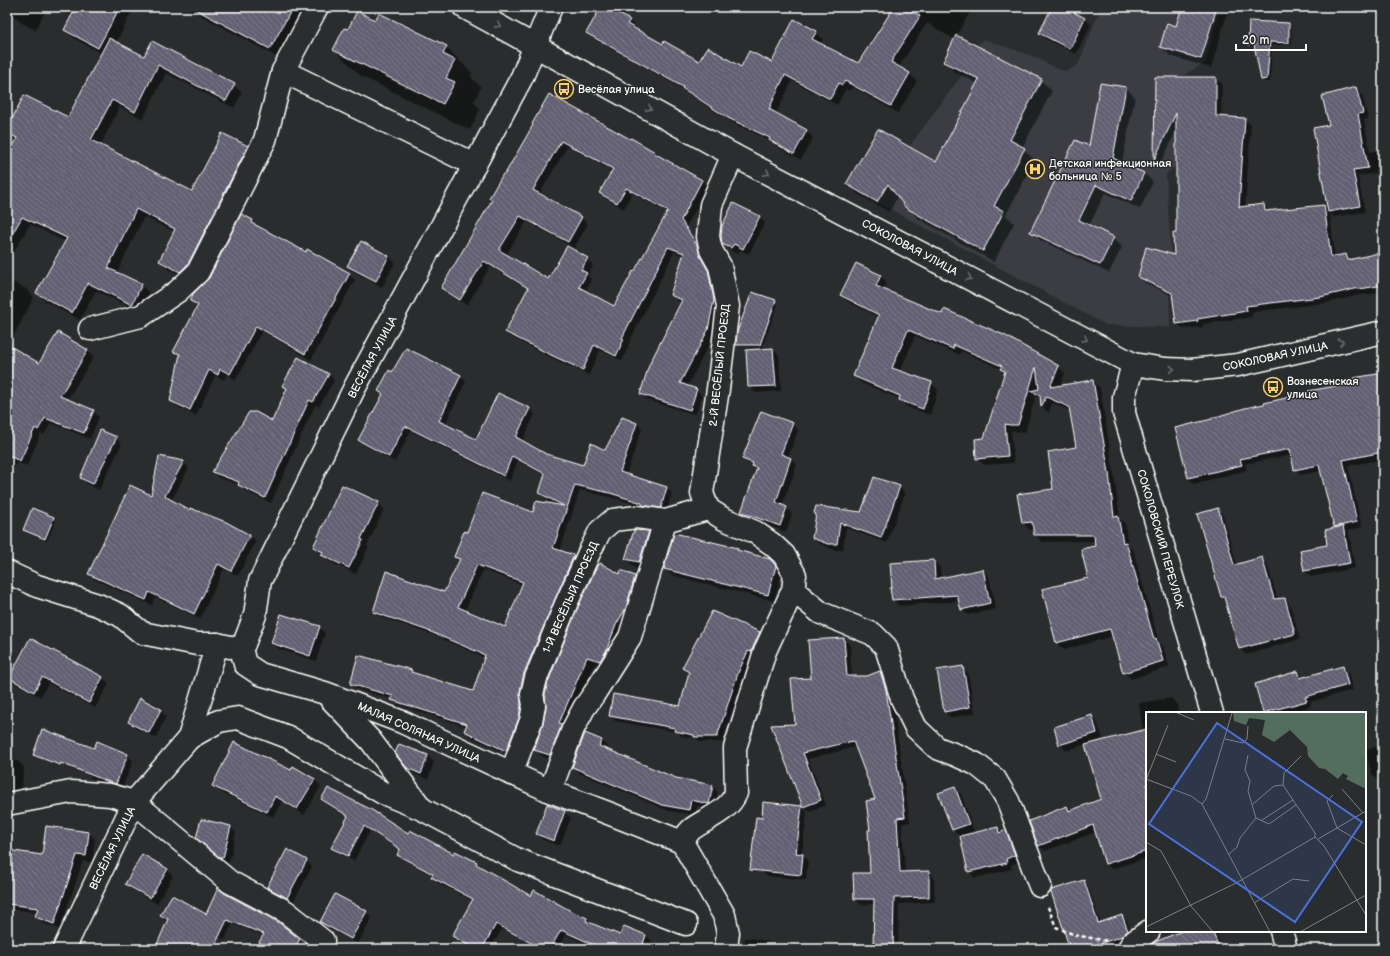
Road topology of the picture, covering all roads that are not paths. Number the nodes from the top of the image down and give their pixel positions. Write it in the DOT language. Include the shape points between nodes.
graph roads {
  1 [pos="317,7"];
  2 [pos="464,7"];
  3 [pos="551,7"];
  4 [pos="534,45"];
  5 [pos="283,71"];
  6 [pos="733,155"];
  7 [pos="475,165"];
  8 [pos="90,329"];
  9 [pos="1383,332"];
  10 [pos="1133,364"];
  11 [pos="708,509"];
  12 [pos="665,521"];
  13 [pos="7,572"];
  14 [pos="793,590"];
  15 [pos="217,644"];
  16 [pos="241,648"];
  17 [pos="325,693"];
  18 [pos="1212,712"];
  19 [pos="189,738"];
  20 [pos="511,774"];
  21 [pos="550,791"];
  22 [pos="134,802"];
  23 [pos="7,804"];
  24 [pos="422,808"];
  25 [pos="682,842"];
  26 [pos="1040,886"];
  27 [pos="686,924"];
  28 [pos="1281,932"];
  29 [pos="64,949"];
  30 [pos="321,949"];
  31 [pos="726,949"];
  32 [pos="1286,949"];
  1 -- 5 [label="street"];
  2 -- 4 [label="street, СОКОЛОВАЯ УЛИЦА, one-way"];
  3 -- 4 [label="street, ВЕСЁЛАЯ УЛИЦА"];
  4 -- 6 [label="street, СОКОЛОВАЯ УЛИЦА, one-way"];
  4 -- 7 [label="street, ВЕСЁЛАЯ УЛИЦА" via="522,78"];
  5 -- 7 [label="street"];
  5 -- 8 [label="street" via="265,140 198,272 178,291 141,316"];
  6 -- 10 [label="street, СОКОЛОВАЯ УЛИЦА, one-way"];
  6 -- 11 [label="street, 2-Й ВЕСЁЛЫЙ ПРОЕЗД" via="711,205 708,237 711,250 720,266 728,306 702,494"];
  7 -- 16 [label="street, ВЕСЁЛАЯ УЛИЦА" via="354,389 260,581 255,614"];
  10 -- 9 [label="street, СОКОЛОВАЯ УЛИЦА, one-way" via="1192,370 1232,366"];
  10 -- 18 [label="street, СОКОЛОВСКИЙ ПЕРЕУЛОК" via="1124,397 1124,413"];
  11 -- 12 [label="street, 1-Й ВЕСЁЛЫЙ ПРОЕЗД"];
  11 -- 14 [label="street" via="755,532 784,555 795,575"];
  12 -- 20 [label="street, 1-Й ВЕСЁЛЫЙ ПРОЕЗД" via="637,517 613,520 600,530 536,678 532,694 534,705 531,721"];
  12 -- 21 [label="street" via="630,638 572,729"];
  13 -- 15 [label="street" via="37,586 98,605 120,615 142,633 197,644"];
  14 -- 25 [label="street" via="765,651 735,748 734,799 719,813 690,830"];
  14 -- 26 [label="street" via="821,612 872,634 886,648 902,699 916,728 937,748 976,764 995,779 1008,801"];
  15 -- 16 [label="street"];
  15 -- 19 [label="street, ВЕСЁЛАЯ УЛИЦА"];
  16 -- 17 [label="street, МАЛАЯ СОЛЯНАЯ УЛИЦА" via="245,664 260,674"];
  17 -- 20 [label="street, МАЛАЯ СОЛЯНАЯ УЛИЦА" via="402,722"];
  17 -- 24 [label="street" via="371,741"];
  19 -- 22 [label="street, ВЕСЁЛАЯ УЛИЦА"];
  19 -- 24 [label="street" via="219,721 238,718 288,737 383,793"];
  20 -- 21 [label="street, МАЛАЯ СОЛЯНАЯ УЛИЦА"];
  21 -- 25 [label="street, МАЛАЯ СОЛЯНАЯ УЛИЦА"];
  22 -- 23 [label="street" via="110,795 71,792"];
  22 -- 29 [label="street, ВЕСЁЛАЯ УЛИЦА"];
  22 -- 30 [label="street" via="230,882 285,911 323,941"];
  24 -- 27 [label="street" via="518,860"];
  25 -- 31 [label="street" via="724,915 728,933"];
  28 -- 32 [label="street"];
}
